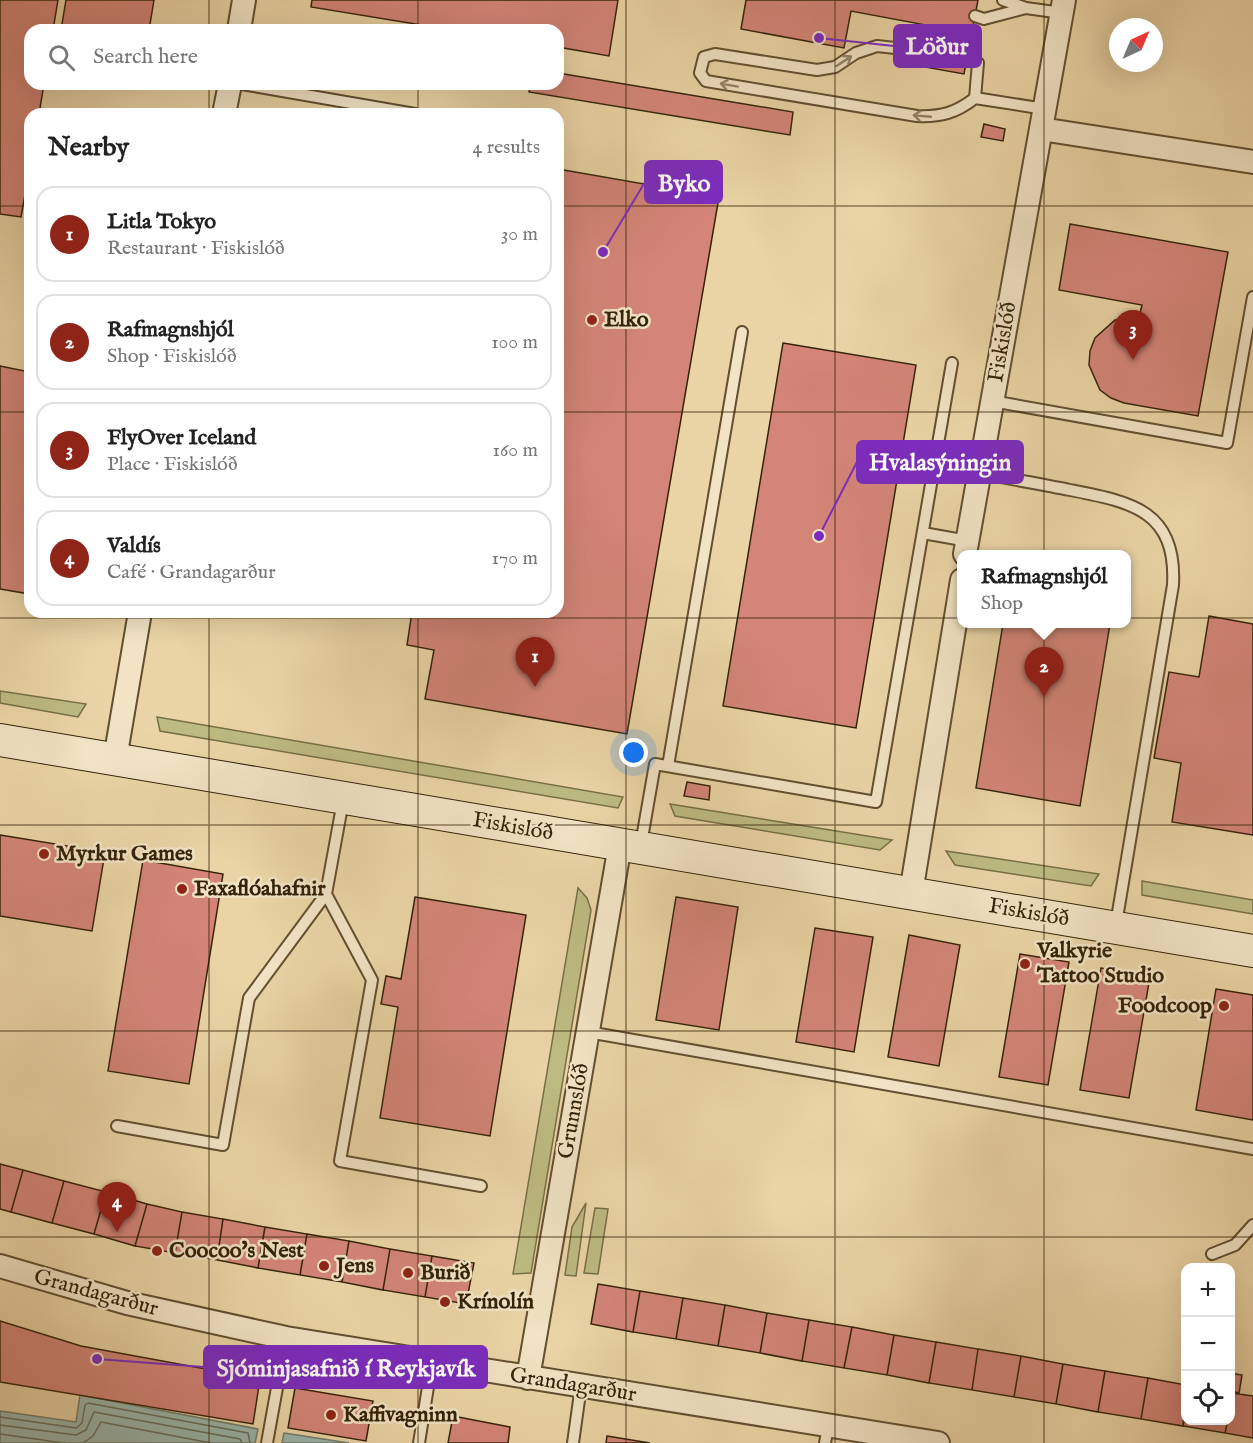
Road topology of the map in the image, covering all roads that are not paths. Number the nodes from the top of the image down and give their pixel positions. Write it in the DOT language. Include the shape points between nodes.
graph roads {
  1 [pos="244,0"];
  2 [pos="1003,0"];
  3 [pos="1063,7"];
  4 [pos="1026,8"];
  5 [pos="975,16"];
  6 [pos="240,24"];
  7 [pos="922,51"];
  8 [pos="967,59"];
  9 [pos="229,90"];
  10 [pos="277,90"];
  11 [pos="975,98"];
  12 [pos="225,108"];
  13 [pos="380,108"];
  14 [pos="1043,119"];
  15 [pos="1253,162"];
  16 [pos="1253,297"];
  17 [pos="742,332"];
  18 [pos="952,363"];
  19 [pos="992,401"];
  20 [pos="980,473"];
  21 [pos="922,532"];
  22 [pos="967,548"];
  23 [pos="957,611"];
  24 [pos="139,618"];
  25 [pos="0,740"];
  26 [pos="115,759"];
  27 [pos="668,766"];
  28 [pos="344,798"];
  29 [pos="630,847"];
  30 [pos="911,893"];
  31 [pos="326,894"];
  32 [pos="1115,928"];
  33 [pos="1253,951"];
  34 [pos="588,1032"];
  35 [pos="117,1126"];
  36 [pos="1253,1149"];
  37 [pos="481,1186"];
  38 [pos="1253,1225"];
  39 [pos="1212,1254"];
  40 [pos="0,1266"];
  41 [pos="286,1338"];
  42 [pos="432,1362"];
  43 [pos="528,1378"];
  44 [pos="581,1386"];
  45 [pos="827,1435"];
  46 [pos="267,1443"];
  47 [pos="419,1443"];
  48 [pos="573,1443"];
  49 [pos="938,1443"];
  1 -- 6 [label="street"];
  2 -- 4 [label="lane"];
  3 -- 4 [label="lane"];
  3 -- 14 [label="street, Fiskislóð"];
  4 -- 5 [label="lane" via="984,19"];
  11 -- 7 [label="lane, one-way" via="959,110 938,117 917,116 706,81 700,73 704,57 715,54 817,70 835,67 856,53 877,46"];
  8 -- 11 [label="lane" via="978,63"];
  9 -- 12 [label="street"];
  10 -- 13 [label="lane"];
  11 -- 14 [label="lane"];
  14 -- 15 [label="street"];
  14 -- 19 [label="street, Fiskislóð"];
  16 -- 19 [label="lane" via="1227,442"];
  17 -- 27 [label="lane"];
  18 -- 21 [label="lane"];
  19 -- 20 [label="street, Fiskislóð"];
  20 -- 22 [label="street, Fiskislóð"];
  20 -- 32 [label="lane" via="1123,500 1157,524 1171,552 1173,585"];
  21 -- 22 [label="lane"];
  21 -- 27 [label="lane" via="876,802"];
  23 -- 30 [label="street"];
  24 -- 26 [label="street"];
  25 -- 26 [label="street, Fiskislóð"];
  26 -- 28 [label="street, Fiskislóð"];
  27 -- 29 [label="lane" via="655,764"];
  28 -- 29 [label="street, Fiskislóð"];
  28 -- 31 [label="lane"];
  29 -- 30 [label="street, Fiskislóð"];
  29 -- 34 [label="street, Grunnslóð"];
  30 -- 32 [label="street, Fiskislóð"];
  31 -- 35 [label="lane" via="249,998 224,1145"];
  31 -- 37 [label="lane" via="372,980 340,1161"];
  32 -- 33 [label="street, Fiskislóð"];
  34 -- 36 [label="lane"];
  34 -- 43 [label="street, Grunnslóð"];
  38 -- 39 [label="lane" via="1235,1245"];
  40 -- 41 [label="street, Grandagarður" via="127,1303"];
  41 -- 42 [label="street, Grandagarður"];
  41 -- 46 [label="lane"];
  42 -- 43 [label="street, Grandagarður"];
  42 -- 47 [label="lane"];
  43 -- 44 [label="street, Grandagarður"];
  44 -- 45 [label="street, Grandagarður"];
  44 -- 48 [label="lane"];
  45 -- 49 [label="street, Grandagarður"];
}
